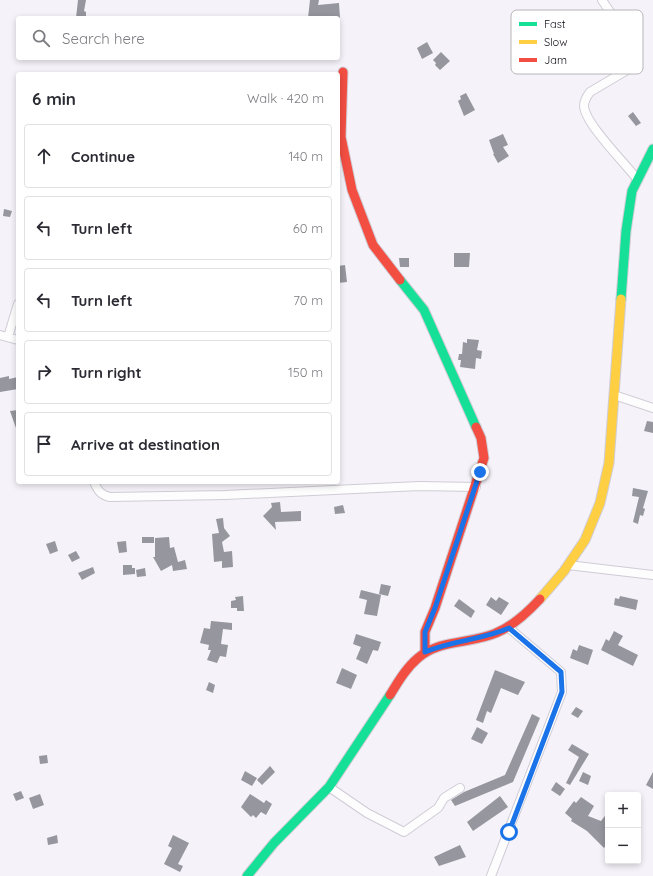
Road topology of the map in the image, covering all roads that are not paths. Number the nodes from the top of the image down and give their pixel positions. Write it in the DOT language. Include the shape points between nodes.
graph roads {
  1 [pos="602,0"];
  2 [pos="609,10"];
  3 [pos="343,72"];
  4 [pos="620,74"];
  5 [pos="653,149"];
  6 [pos="637,179"];
  7 [pos="16,309"];
  8 [pos="4,336"];
  9 [pos="16,339"];
  10 [pos="614,395"];
  11 [pos="653,408"];
  12 [pos="95,484"];
  13 [pos="476,487"];
  14 [pos="568,565"];
  15 [pos="653,575"];
  16 [pos="509,628"];
  17 [pos="425,652"];
  18 [pos="329,787"];
  19 [pos="460,788"];
  20 [pos="247,876"];
  21 [pos="491,876"];
  1 -- 2 [label="street"];
  3 -- 13 [label="street" via="341,137 352,190 373,245 424,310 482,438 484,458"];
  4 -- 6 [label="street" via="590,92 584,106 600,134"];
  5 -- 6 [label="street"];
  6 -- 10 [label="street" via="632,191 626,231"];
  7 -- 8 [label="street"];
  8 -- 9 [label="street"];
  10 -- 11 [label="street"];
  10 -- 14 [label="street" via="609,463 603,497 591,529"];
  12 -- 13 [label="street" via="98,491 110,497 225,495 419,486"];
  13 -- 17 [label="street" via="425,632"];
  14 -- 15 [label="street"];
  14 -- 16 [label="street" via="532,608"];
  16 -- 17 [label="street" via="481,638 441,645"];
  16 -- 21 [label="street" via="561,672 562,692"];
  17 -- 18 [label="street" via="408,667"];
  18 -- 19 [label="street" via="367,813 404,832 438,808 444,798"];
  18 -- 20 [label="street" via="274,843"];
}
